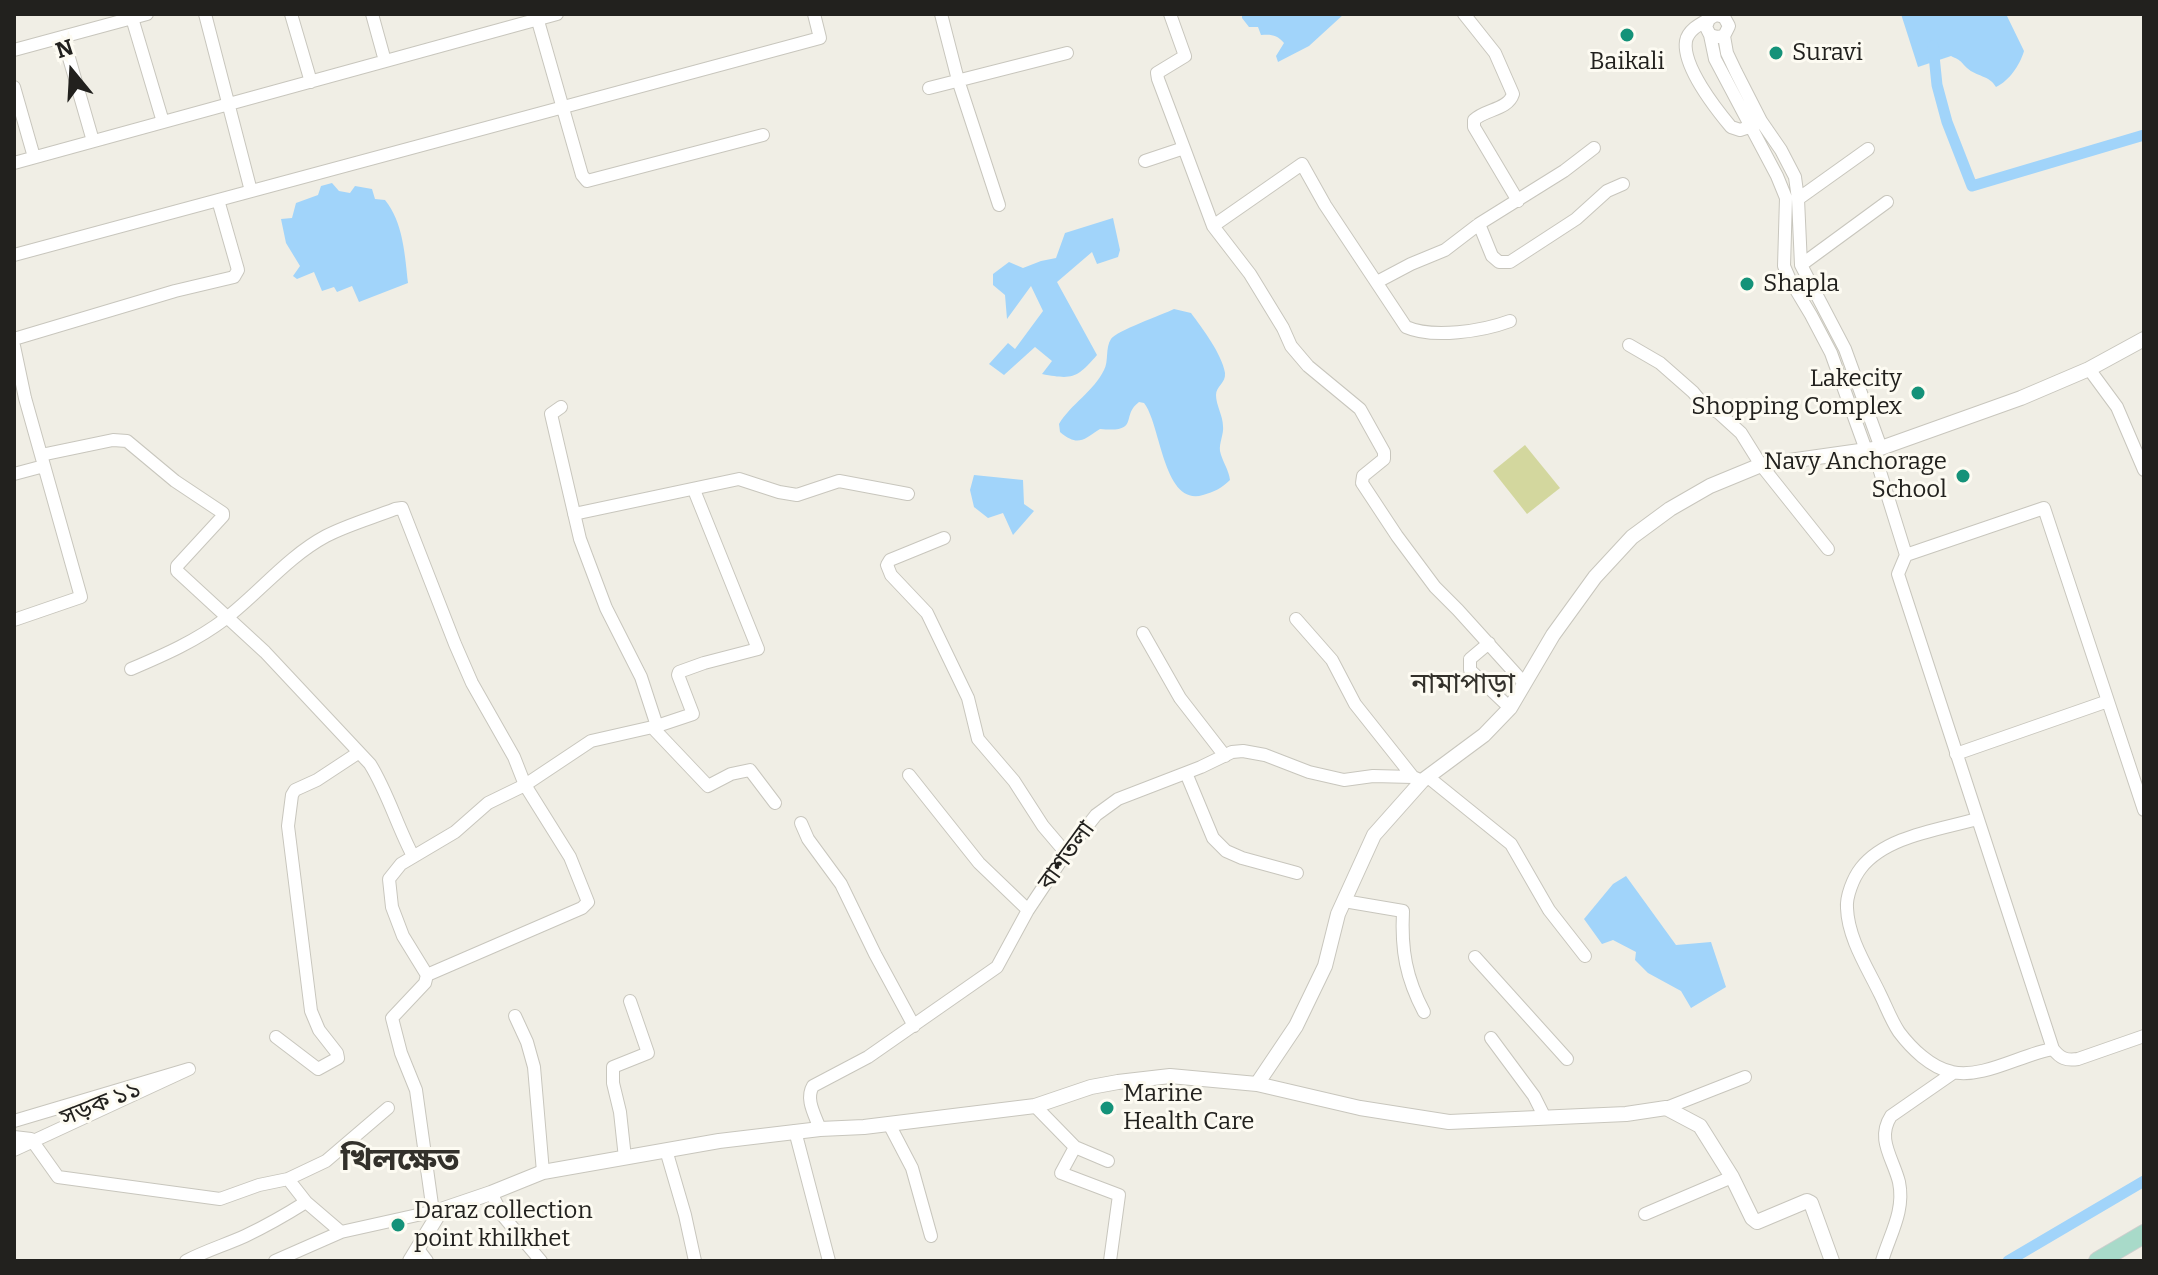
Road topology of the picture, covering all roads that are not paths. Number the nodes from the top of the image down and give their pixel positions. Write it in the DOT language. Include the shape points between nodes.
graph roads {
  1 [pos="147,14"];
  2 [pos="205,14"];
  3 [pos="291,14"];
  4 [pos="372,14"];
  5 [pos="557,14"];
  6 [pos="814,14"];
  7 [pos="941,14"];
  8 [pos="1170,14"];
  9 [pos="1464,14"];
  10 [pos="1718,16"];
  11 [pos="537,17"];
  12 [pos="132,18"];
  13 [pos="1710,35"];
  14 [pos="1724,36"];
  15 [pos="63,37"];
  16 [pos="14,50"];
  17 [pos="1067,53"];
  18 [pos="385,61"];
  19 [pos="958,80"];
  20 [pos="311,82"];
  21 [pos="14,87"];
  22 [pos="929,88"];
  23 [pos="229,104"];
  24 [pos="562,108"];
  25 [pos="163,122"];
  26 [pos="1756,124"];
  27 [pos="763,135"];
  28 [pos="93,141"];
  29 [pos="1184,148"];
  30 [pos="1594,148"];
  31 [pos="1868,149"];
  32 [pos="34,157"];
  33 [pos="1145,161"];
  34 [pos="14,163"];
  35 [pos="1623,184"];
  36 [pos="251,191"];
  37 [pos="1798,199"];
  38 [pos="218,200"];
  39 [pos="1518,201"];
  40 [pos="1887,202"];
  41 [pos="999,205"];
  42 [pos="1479,224"];
  43 [pos="1213,226"];
  44 [pos="1800,238"];
  45 [pos="1785,239"];
  46 [pos="14,255"];
  47 [pos="1801,265"];
  48 [pos="1377,282"];
  49 [pos="1823,307"];
  50 [pos="1811,315"];
  51 [pos="1510,321"];
  52 [pos="14,339"];
  53 [pos="2144,339"];
  54 [pos="1629,345"];
  55 [pos="14,346"];
  56 [pos="1845,349"];
  57 [pos="1831,353"];
  58 [pos="2089,369"];
  59 [pos="20,400"];
  60 [pos="561,407"];
  61 [pos="1874,449"];
  62 [pos="42,460"];
  63 [pos="1761,465"];
  64 [pos="2144,470"];
  65 [pos="14,474"];
  66 [pos="694,490"];
  67 [pos="908,494"];
  68 [pos="574,514"];
  69 [pos="944,538"];
  70 [pos="1828,549"];
  71 [pos="1906,555"];
  72 [pos="227,618"];
  73 [pos="1296,619"];
  74 [pos="14,620"];
  75 [pos="1143,633"];
  76 [pos="1489,643"];
  77 [pos="131,669"];
  78 [pos="1524,683"];
  79 [pos="2108,701"];
  80 [pos="1510,708"];
  81 [pos="654,726"];
  82 [pos="358,753"];
  83 [pos="1956,754"];
  84 [pos="1225,756"];
  85 [pos="1186,773"];
  86 [pos="909,775"];
  87 [pos="1421,779"];
  88 [pos="525,785"];
  89 [pos="775,803"];
  90 [pos="2144,810"];
  91 [pos="1977,819"];
  92 [pos="801,823"];
  93 [pos="1066,853"];
  94 [pos="413,856"];
  95 [pos="1297,873"];
  96 [pos="1344,901"];
  97 [pos="1028,910"];
  98 [pos="1585,956"];
  99 [pos="1475,957"];
  100 [pos="427,975"];
  101 [pos="630,1001"];
  102 [pos="1424,1012"];
  103 [pos="515,1016"];
  104 [pos="914,1026"];
  105 [pos="2144,1036"];
  106 [pos="276,1037"];
  107 [pos="1491,1038"];
  108 [pos="2053,1049"];
  109 [pos="1567,1059"];
  110 [pos="189,1069"];
  111 [pos="1953,1073"];
  112 [pos="1745,1077"];
  113 [pos="1257,1084"];
  114 [pos="1035,1106"];
  115 [pos="388,1108"];
  116 [pos="1666,1108"];
  117 [pos="1545,1118"];
  118 [pos="14,1121"];
  119 [pos="889,1124"];
  120 [pos="820,1129"];
  121 [pos="795,1131"];
  122 [pos="14,1138"];
  123 [pos="1075,1147"];
  124 [pos="14,1150"];
  125 [pos="666,1150"];
  126 [pos="625,1158"];
  127 [pos="1108,1161"];
  128 [pos="543,1172"];
  129 [pos="1732,1177"];
  130 [pos="288,1179"];
  131 [pos="491,1193"];
  132 [pos="306,1202"];
  133 [pos="437,1211"];
  134 [pos="1645,1214"];
  135 [pos="341,1232"];
  136 [pos="2144,1234"];
  137 [pos="931,1236"];
  138 [pos="418,1257"];
  139 [pos="186,1261"];
  140 [pos="275,1261"];
  141 [pos="541,1261"];
  142 [pos="695,1261"];
  143 [pos="829,1261"];
  144 [pos="1110,1261"];
  145 [pos="1832,1261"];
  146 [pos="1882,1261"];
  147 [pos="2098,1261"];
  1 -- 12 [label="street"];
  2 -- 23 [label="street"];
  3 -- 20 [label="street"];
  4 -- 18 [label="street"];
  5 -- 11 [label="street"];
  6 -- 24 [label="street" via="820,38"];
  7 -- 19 [label="street"];
  8 -- 29 [label="street" via="1185,56 1157,73"];
  9 -- 39 [label="street" via="1495,53 1513,94 1508,103 1480,114 1474,127"];
  10 -- 13 [label="street" via="1706,27"];
  10 -- 14 [label="street" via="1729,26"];
  10 -- 26 [label="street" via="1694,28 1686,40 1688,58 1731,127 1740,130"];
  11 -- 18 [label="street"];
  11 -- 24 [label="street"];
  12 -- 15 [label="street"];
  12 -- 25 [label="street"];
  13 -- 14 [label="street"];
  13 -- 26 [label="street" via="1715,59"];
  14 -- 26 [label="street"];
  15 -- 16 [label="street"];
  15 -- 28 [label="street"];
  17 -- 19 [label="street"];
  18 -- 20 [label="street"];
  19 -- 22 [label="street"];
  19 -- 41 [label="street"];
  20 -- 23 [label="street"];
  21 -- 32 [label="street"];
  23 -- 25 [label="street"];
  23 -- 36 [label="street"];
  24 -- 27 [label="street" via="587,181"];
  24 -- 36 [label="street"];
  25 -- 28 [label="street"];
  26 -- 37 [label="street" via="1781,150 1795,177"];
  26 -- 45 [label="street" via="1786,198"];
  28 -- 32 [label="street"];
  29 -- 33 [label="street"];
  29 -- 43 [label="street"];
  30 -- 39 [label="street"];
  31 -- 37 [label="street"];
  32 -- 34 [label="street"];
  35 -- 42 [label="street" via="1510,262 1492,256"];
  36 -- 38 [label="street"];
  37 -- 44 [label="street"];
  38 -- 46 [label="street"];
  38 -- 52 [label="street" via="238,270 234,277"];
  39 -- 42 [label="street"];
  40 -- 47 [label="street"];
  42 -- 48 [label="street" via="1445,250"];
  43 -- 48 [label="street" via="1302,164"];
  43 -- 76 [label="street" via="1250,274 1291,346 1360,409 1384,452 1384,459 1362,483 1435,587"];
  44 -- 45 [label="street"];
  44 -- 47 [label="street"];
  45 -- 50 [label="street" via="1784,266"];
  47 -- 49 [label="street"];
  48 -- 51 [label="street" via="1406,327 1417,332"];
  49 -- 50 [label="street"];
  49 -- 56 [label="street"];
  50 -- 57 [label="street"];
  53 -- 58 [label="street"];
  54 -- 63 [label="street" via="1660,363 1741,433"];
  55 -- 59 [label="street"];
  56 -- 57 [label="street"];
  56 -- 61 [label="street"];
  57 -- 61 [label="street"];
  58 -- 61 [label="street"];
  58 -- 64 [label="street" via="2117,407"];
  59 -- 62 [label="street"];
  60 -- 68 [label="street" via="551,414"];
  61 -- 63 [label="street"];
  61 -- 71 [label="street"];
  62 -- 65 [label="street"];
  62 -- 72 [label="street" via="113,440 127,441 223,513 177,571"];
  62 -- 74 [label="street" via="81,597"];
  63 -- 70 [label="street"];
  63 -- 78 [label="street" via="1710,486 1632,537 1595,577"];
  66 -- 67 [label="street" via="739,479 797,495 839,481"];
  66 -- 68 [label="street"];
  66 -- 81 [label="street" via="758,649 679,672 693,714"];
  68 -- 81 [label="street" via="606,608 641,677"];
  69 -- 93 [label="street" via="887,565 927,613 968,698 978,739"];
  71 -- 79 [label="street" via="2044,508"];
  71 -- 83 [label="street" via="1898,574"];
  72 -- 77 [label="street"];
  72 -- 82 [label="street"];
  72 -- 88 [label="street" via="326,536 402,508 472,683"];
  73 -- 87 [label="street" via="1332,660 1355,704"];
  75 -- 84 [label="street" via="1180,698"];
  76 -- 78 [label="street"];
  76 -- 80 [label="street" via="1470,659 1470,670"];
  78 -- 80 [label="street"];
  79 -- 83 [label="street"];
  79 -- 90 [label="street"];
  80 -- 87 [label="street" via="1484,735"];
  81 -- 88 [label="street" via="591,741"];
  81 -- 89 [label="street" via="708,786 750,770"];
  82 -- 94 [label="street" via="383,785"];
  82 -- 106 [label="street" via="295,790 288,826 311,1011 338,1058 318,1069"];
  83 -- 91 [label="street"];
  84 -- 85 [label="street, বাশতলা"];
  84 -- 87 [label="street, বাশতলা" via="1243,751 1265,755 1344,780"];
  85 -- 93 [label="street, বাশতলা" via="1118,799 1096,815"];
  85 -- 95 [label="street" via="1213,838 1226,851"];
  86 -- 97 [label="street" via="979,863"];
  87 -- 96 [label="street" via="1374,835"];
  87 -- 98 [label="street" via="1511,844 1549,910"];
  88 -- 94 [label="street" via="488,803 455,832"];
  88 -- 100 [label="street" via="570,857 588,902"];
  91 -- 108 [label="street"];
  91 -- 111 [label="street" via="1882,849 1854,879 1846,906 1854,940 1899,1032 1923,1057"];
  92 -- 104 [label="street" via="841,884"];
  93 -- 97 [label="street, বাশতলা"];
  94 -- 100 [label="street" via="389,879 392,907"];
  96 -- 102 [label="street" via="1403,911 1406,966"];
  96 -- 113 [label="street" via="1325,966 1296,1026"];
  97 -- 104 [label="street, বাশতলা" via="997,967"];
  99 -- 109 [label="street"];
  100 -- 133 [label="street" via="392,1018 416,1090"];
  101 -- 126 [label="street" via="648,1053 613,1067"];
  103 -- 128 [label="street" via="534,1067"];
  104 -- 120 [label="street, বাশতলা" via="813,1086 809,1100"];
  105 -- 108 [label="street" via="2078,1059 2068,1060"];
  107 -- 117 [label="street"];
  108 -- 111 [label="street"];
  110 -- 118 [label="street"];
  110 -- 122 [label="street, সড়ক ১১"];
  110 -- 124 [label="street"];
  111 -- 146 [label="street" via="1891,1116 1885,1126 1901,1194 1896,1228"];
  112 -- 116 [label="street"];
  113 -- 114 [label="street" via="1170,1076 1091,1087"];
  113 -- 117 [label="street" via="1449,1122"];
  114 -- 119 [label="street"];
  114 -- 123 [label="street"];
  115 -- 130 [label="street" via="326,1161"];
  116 -- 117 [label="street"];
  116 -- 129 [label="street" via="1700,1126"];
  119 -- 120 [label="street"];
  119 -- 137 [label="street" via="912,1168"];
  120 -- 121 [label="street"];
  121 -- 125 [label="street"];
  121 -- 143 [label="street"];
  122 -- 130 [label="street" via="35,1143 58,1177 220,1199"];
  123 -- 127 [label="street"];
  123 -- 144 [label="street" via="1061,1173 1119,1195"];
  125 -- 126 [label="street"];
  125 -- 142 [label="street"];
  126 -- 128 [label="street"];
  128 -- 131 [label="street"];
  129 -- 134 [label="street"];
  129 -- 145 [label="street" via="1757,1222 1811,1203"];
  130 -- 132 [label="street"];
  131 -- 133 [label="street"];
  131 -- 141 [label="street"];
  132 -- 135 [label="street"];
  132 -- 139 [label="street" via="244,1237"];
  133 -- 135 [label="street"];
  133 -- 138 [label="street"];
  135 -- 140 [label="street"];
  136 -- 147 [label="main road"];
}
